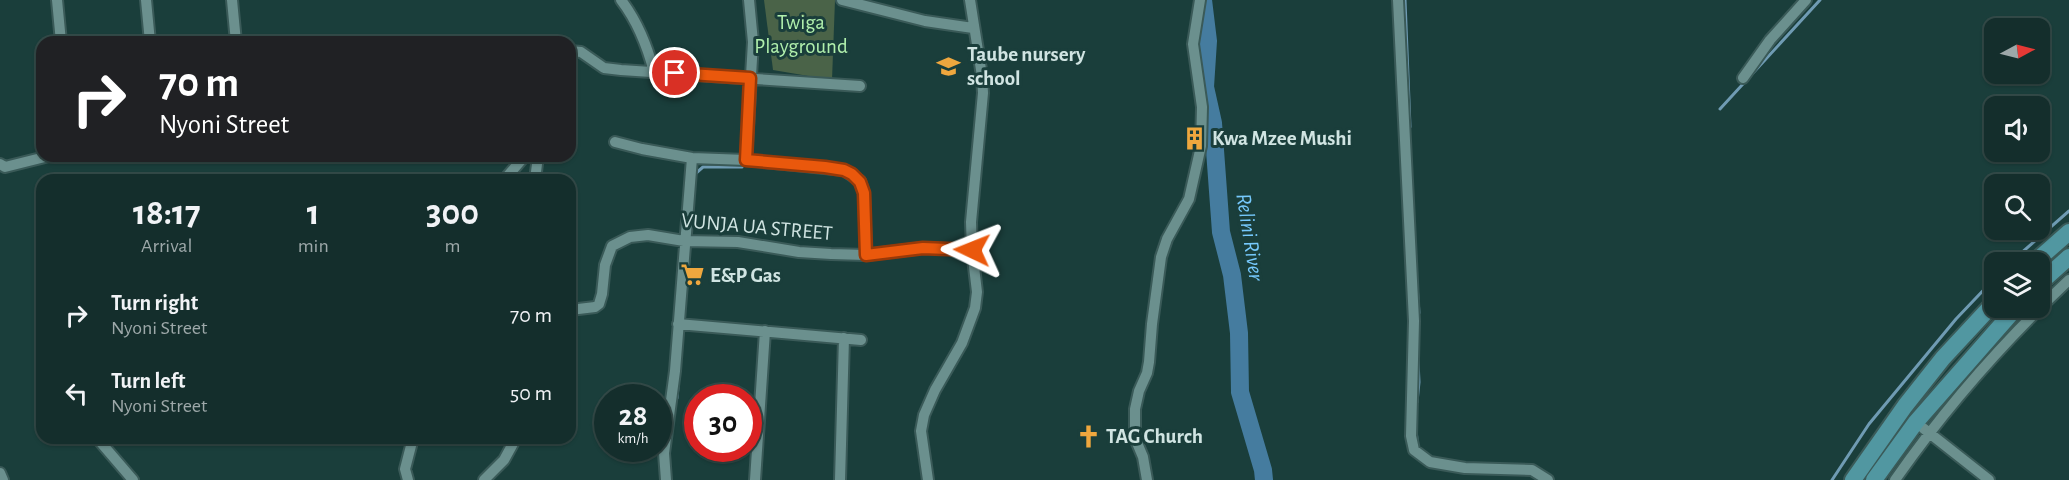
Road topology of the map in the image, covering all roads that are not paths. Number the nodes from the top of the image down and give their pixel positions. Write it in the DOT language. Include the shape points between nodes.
graph roads {
  1 [pos="57,0"];
  2 [pos="146,0"];
  3 [pos="232,0"];
  4 [pos="621,0"];
  5 [pos="749,0"];
  6 [pos="842,0"];
  7 [pos="970,0"];
  8 [pos="1200,0"];
  9 [pos="1398,0"];
  10 [pos="1806,0"];
  11 [pos="973,28"];
  12 [pos="60,36"];
  13 [pos="149,36"];
  14 [pos="235,36"];
  15 [pos="576,52"];
  16 [pos="654,72"];
  17 [pos="750,78"];
  18 [pos="1743,78"];
  19 [pos="860,86"];
  20 [pos="615,142"];
  21 [pos="692,158"];
  22 [pos="36,159"];
  23 [pos="746,160"];
  24 [pos="520,162"];
  25 [pos="0,164"];
  26 [pos="509,174"];
  27 [pos="2069,232"];
  28 [pos="684,241"];
  29 [pos="972,250"];
  30 [pos="2046,252"];
  31 [pos="866,255"];
  32 [pos="2069,257"];
  33 [pos="2050,274"];
  34 [pos="2069,280"];
  35 [pos="576,309"];
  36 [pos="1984,314"];
  37 [pos="2008,318"];
  38 [pos="678,324"];
  39 [pos="765,331"];
  40 [pos="844,338"];
  41 [pos="861,340"];
  42 [pos="1922,428"];
  43 [pos="102,444"];
  44 [pos="411,444"];
  45 [pos="513,444"];
  46 [pos="0,473"];
  47 [pos="3,480"];
  48 [pos="133,480"];
  49 [pos="408,480"];
  50 [pos="484,480"];
  51 [pos="666,480"];
  52 [pos="755,480"];
  53 [pos="840,480"];
  54 [pos="928,480"];
  55 [pos="1147,480"];
  56 [pos="1548,480"];
  57 [pos="1853,480"];
  58 [pos="1874,480"];
  59 [pos="1895,480"];
  60 [pos="1989,480"];
  1 -- 12 [label="street"];
  2 -- 13 [label="street"];
  3 -- 14 [label="street"];
  4 -- 16 [label="street" via="632,14"];
  5 -- 17 [label="street" via="753,42"];
  6 -- 11 [label="street" via="925,21"];
  7 -- 11 [label="street"];
  8 -- 55 [label="street" via="1193,44 1202,107 1201,146 1189,199 1161,257 1149,362 1136,399 1135,438"];
  9 -- 56 [label="street" via="1414,321 1414,450 1443,466 1533,470"];
  10 -- 18 [label="street"];
  11 -- 29 [label="street" via="983,93"];
  15 -- 16 [label="street" via="604,68"];
  16 -- 17 [label="street"];
  17 -- 19 [label="street"];
  17 -- 23 [label="street"];
  20 -- 21 [label="street"];
  21 -- 23 [label="street"];
  21 -- 28 [label="street"];
  22 -- 25 [label="street" via="5,167"];
  23 -- 31 [label="street" via="825,167 852,174 864,193"];
  24 -- 26 [label="street"];
  27 -- 30 [label="main road"];
  28 -- 31 [label="street, VUNJA UA STREET" via="738,242 799,252"];
  28 -- 35 [label="street, VUNJA UA STREET" via="648,235 630,237 612,246 599,303"];
  28 -- 38 [label="street"];
  29 -- 31 [label="street, VUNJA UA STREET" via="923,248"];
  29 -- 54 [label="street" via="975,308 962,343 924,415 921,431"];
  32 -- 33 [label="main road"];
  34 -- 42 [label="street" via="1954,401"];
  36 -- 57 [label="main road" via="1943,358"];
  37 -- 42 [label="main road"];
  38 -- 39 [label="street"];
  38 -- 51 [label="street" via="664,453"];
  39 -- 40 [label="street"];
  39 -- 52 [label="street"];
  40 -- 41 [label="street"];
  40 -- 53 [label="street"];
  42 -- 58 [label="main road"];
  42 -- 59 [label="street"];
  42 -- 60 [label="street"];
  43 -- 48 [label="street"];
  44 -- 49 [label="street" via="405,469"];
  45 -- 50 [label="street" via="504,460"];
  46 -- 47 [label="street"];
}
